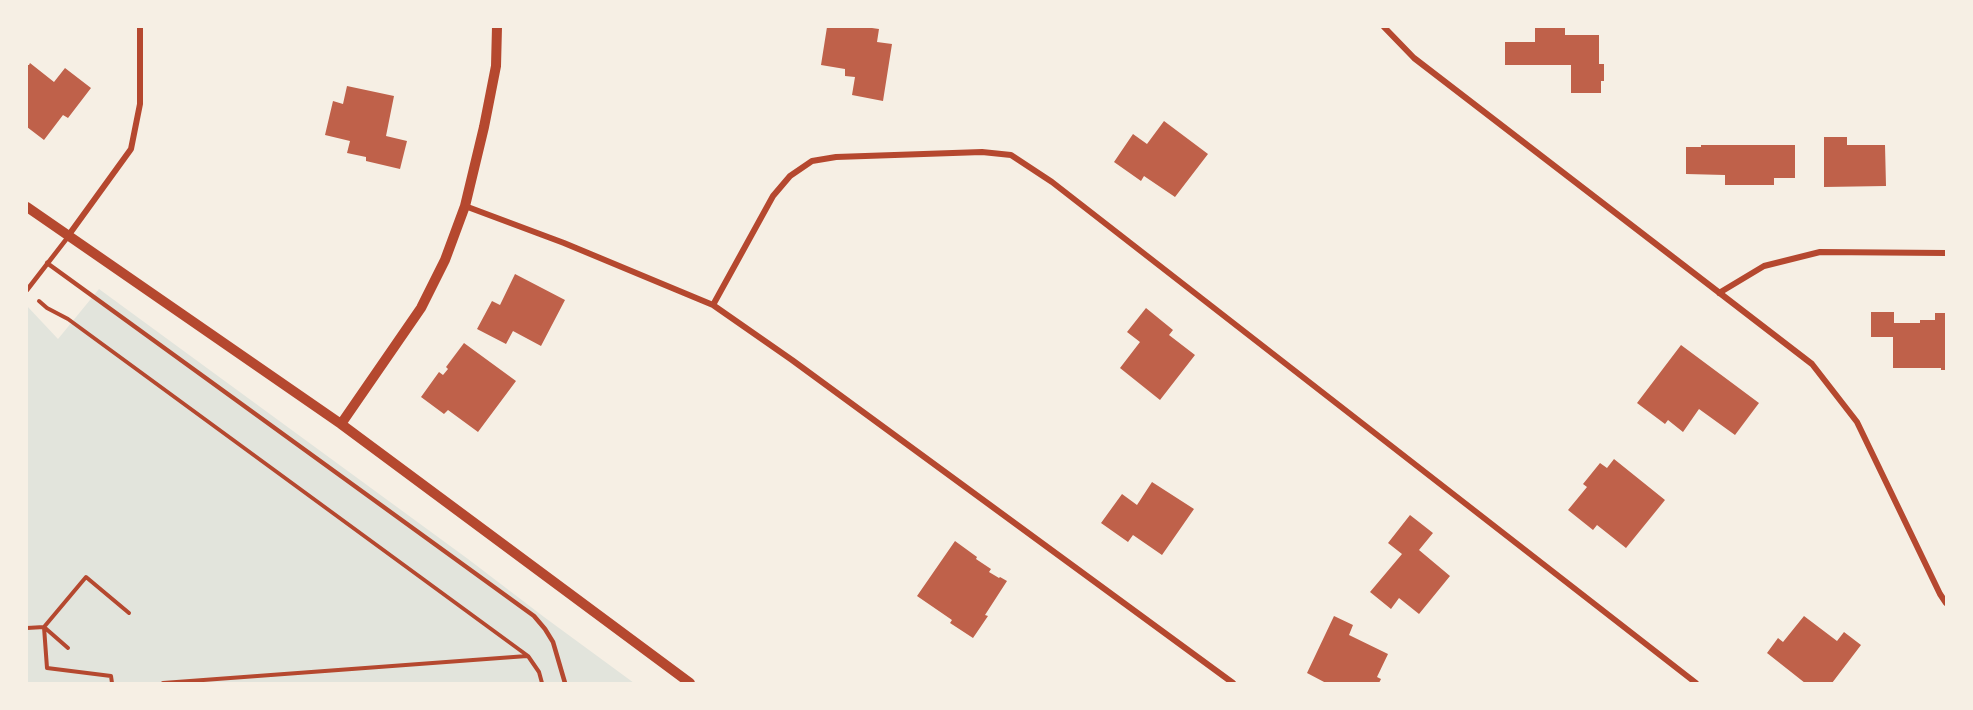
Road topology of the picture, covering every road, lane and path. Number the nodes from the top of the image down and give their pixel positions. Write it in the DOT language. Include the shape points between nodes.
graph roads {
  1 [pos="140,27"];
  2 [pos="497,27"];
  3 [pos="1384,27"];
  4 [pos="465,206"];
  5 [pos="27,207"];
  6 [pos="68,237"];
  7 [pos="1946,253"];
  8 [pos="47,263"];
  9 [pos="27,290"];
  10 [pos="1719,293"];
  11 [pos="713,305"];
  12 [pos="47,308"];
  13 [pos="341,424"];
  14 [pos="1946,603"];
  15 [pos="129,613"];
  16 [pos="44,627"];
  17 [pos="27,628"];
  18 [pos="68,648"];
  19 [pos="528,656"];
  20 [pos="112,683"];
  21 [pos="163,683"];
  22 [pos="542,683"];
  23 [pos="565,683"];
  24 [pos="690,683"];
  25 [pos="1233,683"];
  26 [pos="1696,683"];
  1 -- 6 [label="street" via="140,104 131,149"];
  2 -- 4 [label="street" via="496,66"];
  3 -- 10 [label="street" via="1414,58"];
  4 -- 11 [label="street"];
  4 -- 13 [label="street" via="445,260 421,308"];
  5 -- 6 [label="street"];
  6 -- 8 [label="lane"];
  6 -- 13 [label="street"];
  7 -- 10 [label="street" via="1820,252 1764,266"];
  8 -- 9 [label="lane"];
  8 -- 23 [label="lane" via="534,616 553,642"];
  10 -- 14 [label="street" via="1812,364 1857,422"];
  11 -- 25 [label="street"];
  11 -- 26 [label="street" via="773,196 790,176 812,161 982,152 1011,155 1052,182"];
  12 -- 19 [label="path" via="68,319"];
  13 -- 24 [label="street"];
  15 -- 16 [label="path" via="86,577"];
  16 -- 17 [label="path"];
  16 -- 18 [label="path"];
  16 -- 20 [label="path" via="47,668 111,676"];
  19 -- 21 [label="path"];
  19 -- 22 [label="path"];
}
